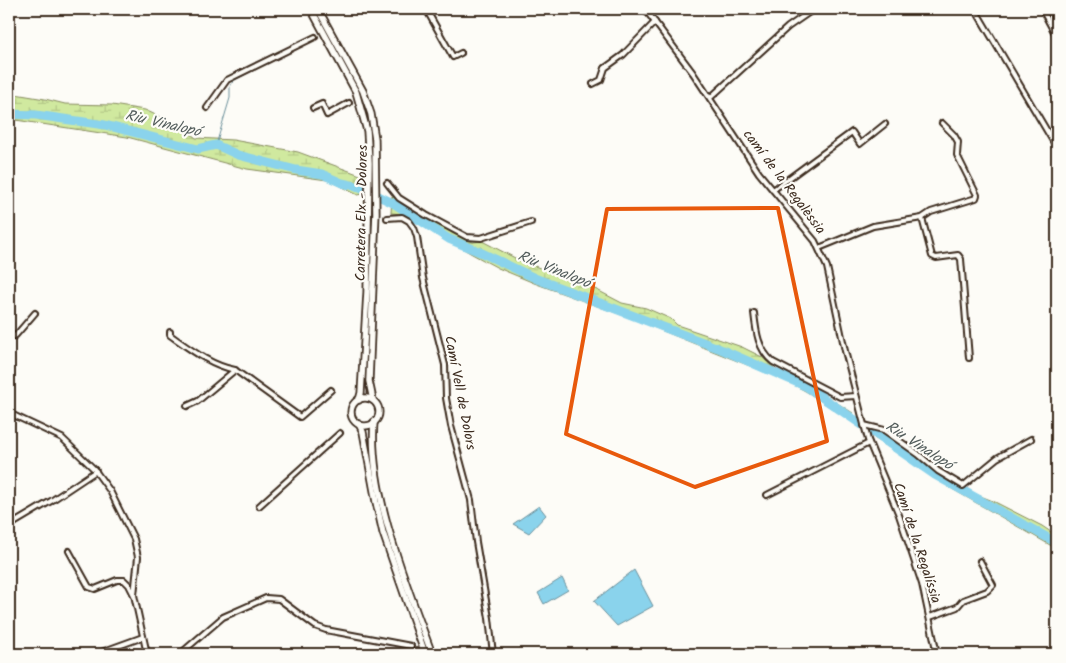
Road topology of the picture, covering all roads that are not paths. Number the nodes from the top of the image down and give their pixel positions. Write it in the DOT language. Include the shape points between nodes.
graph roads {
  1 [pos="311,9"];
  2 [pos="318,9"];
  3 [pos="426,9"];
  4 [pos="645,9"];
  5 [pos="814,9"];
  6 [pos="975,9"];
  7 [pos="1044,13"];
  8 [pos="655,22"];
  9 [pos="1057,36"];
  10 [pos="315,37"];
  11 [pos="461,53"];
  12 [pos="593,84"];
  13 [pos="710,98"];
  14 [pos="349,103"];
  15 [pos="208,108"];
  16 [pos="313,108"];
  17 [pos="942,123"];
  18 [pos="885,124"];
  19 [pos="1057,148"];
  20 [pos="387,183"];
  21 [pos="773,190"];
  22 [pos="387,218"];
  23 [pos="922,218"];
  24 [pos="531,222"];
  25 [pos="819,248"];
  26 [pos="35,313"];
  27 [pos="754,313"];
  28 [pos="170,332"];
  29 [pos="9,339"];
  30 [pos="969,358"];
  31 [pos="235,370"];
  32 [pos="331,390"];
  33 [pos="856,396"];
  34 [pos="359,400"];
  35 [pos="373,400"];
  36 [pos="187,406"];
  37 [pos="9,413"];
  38 [pos="374,422"];
  39 [pos="863,423"];
  40 [pos="358,424"];
  41 [pos="340,433"];
  42 [pos="1031,439"];
  43 [pos="869,442"];
  44 [pos="96,471"];
  45 [pos="767,495"];
  46 [pos="259,506"];
  47 [pos="9,526"];
  48 [pos="69,551"];
  49 [pos="980,561"];
  50 [pos="134,595"];
  51 [pos="930,617"];
  52 [pos="143,637"];
  53 [pos="411,646"];
  54 [pos="96,654"];
  55 [pos="147,654"];
  56 [pos="180,654"];
  57 [pos="425,654"];
  58 [pos="432,654"];
  59 [pos="493,654"];
  60 [pos="937,654"];
  1 -- 34 [label="main road, Carretera Elx - Dolores" via="362,106 368,131 367,292"];
  2 -- 35 [label="main road, Carretera Elx - Dolores" via="357,78 367,102 375,139 376,213 369,381"];
  3 -- 11 [label="street" via="453,57"];
  4 -- 8 [label="street, camí de la Regalèssia"];
  5 -- 13 [label="street" via="788,27"];
  6 -- 19 [label="street"];
  7 -- 9 [label="street"];
  8 -- 12 [label="street" via="623,55 605,68 601,80"];
  8 -- 13 [label="street, camí de la Regalèssia"];
  10 -- 15 [label="street" via="227,80"];
  13 -- 21 [label="street, camí de la Regalèssia"];
  14 -- 16 [label="street" via="327,114 322,104"];
  17 -- 23 [label="street" via="958,142 957,155 978,195"];
  18 -- 21 [label="street" via="860,144 852,132"];
  20 -- 24 [label="street" via="399,198 467,237 481,238"];
  21 -- 25 [label="street, camí de la Regalèssia"];
  22 -- 59 [label="street, Camí Vell de Dolors" via="402,217 409,221 417,237 423,278 445,365 451,426 471,500"];
  23 -- 25 [label="street" via="873,226"];
  23 -- 30 [label="street" via="932,256 958,255 961,259"];
  25 -- 33 [label="street, camí de la Regalèssia" via="827,267"];
  26 -- 29 [label="street"];
  27 -- 33 [label="street" via="764,355 840,396"];
  28 -- 31 [label="street" via="201,356"];
  31 -- 32 [label="street" via="300,417"];
  31 -- 36 [label="street" via="198,402"];
  33 -- 39 [label="street, camí de la Regalèssia"];
  34 -- 35 [label="main road"];
  34 -- 40 [label="main road" via="352,413"];
  35 -- 38 [label="main road" via="379,412"];
  37 -- 44 [label="street" via="62,438"];
  38 -- 40 [label="main road"];
  38 -- 58 [label="main road" via="375,456 388,525"];
  39 -- 42 [label="street" via="884,430 938,471 964,486 997,458"];
  39 -- 43 [label="street, Camí de la Regalíssia"];
  40 -- 57 [label="main road" via="364,432 384,533"];
  41 -- 46 [label="street"];
  43 -- 45 [label="street"];
  43 -- 51 [label="street, Camí de la Regalíssia" via="899,515"];
  44 -- 47 [label="street"];
  44 -- 50 [label="street" via="134,539 138,557"];
  48 -- 50 [label="street" via="89,587 95,589 124,580"];
  49 -- 51 [label="street" via="993,585 987,591 963,600 957,607"];
  50 -- 52 [label="street"];
  51 -- 60 [label="street, Camí de la Regalíssia"];
  52 -- 54 [label="street"];
  52 -- 55 [label="street"];
  53 -- 56 [label="street" via="326,630 315,626 279,599 266,598 223,617"];
}
